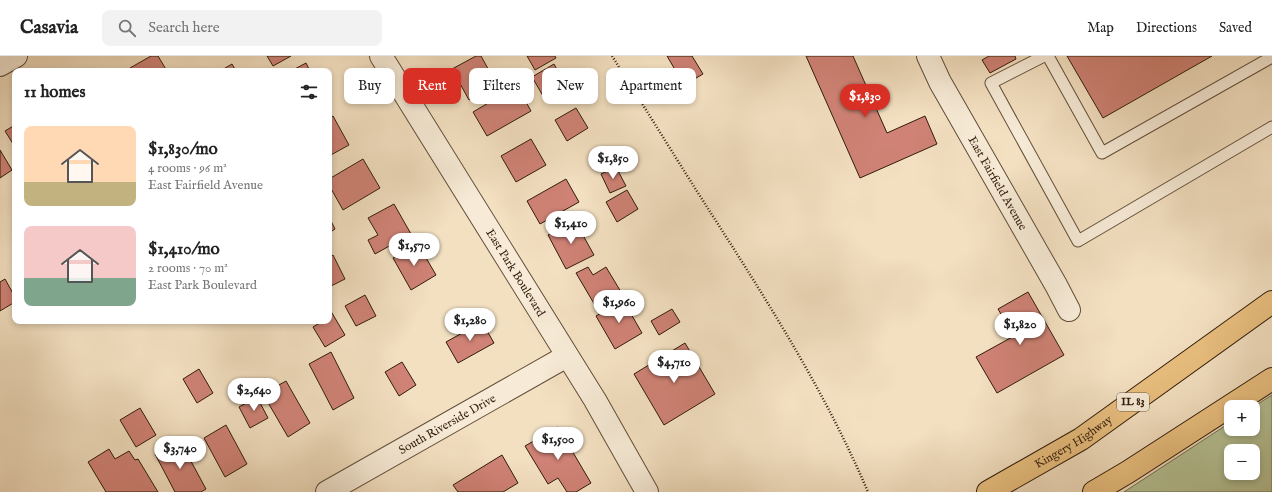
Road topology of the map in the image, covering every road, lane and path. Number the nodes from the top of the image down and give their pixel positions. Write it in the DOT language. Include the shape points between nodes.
graph roads {
  1 [pos="16,56"];
  2 [pos="381,56"];
  3 [pos="612,56"];
  4 [pos="928,56"];
  5 [pos="1044,56"];
  6 [pos="1048,56"];
  7 [pos="1272,57"];
  8 [pos="0,65"];
  9 [pos="1272,127"];
  10 [pos="1272,302"];
  11 [pos="1069,310"];
  12 [pos="567,356"];
  13 [pos="1272,379"];
  14 [pos="327,492"];
  15 [pos="647,492"];
  16 [pos="868,492"];
  17 [pos="988,492"];
  18 [pos="1094,492"];
  1 -- 8 [label="street"];
  2 -- 12 [label="street, East Park Boulevard"];
  3 -- 16 [label="path" via="808,370"];
  4 -- 11 [label="street, East Fairfield Avenue" via="940,82"];
  5 -- 9 [label="lane" via="992,83 1078,241"];
  6 -- 7 [label="lane" via="1102,153"];
  10 -- 17 [label="highway, Kingery Highway / IL 83" via="1081,439"];
  12 -- 14 [label="street, South Riverside Drive"];
  12 -- 15 [label="street, East Park Boulevard"];
  13 -- 18 [label="highway"];
}
